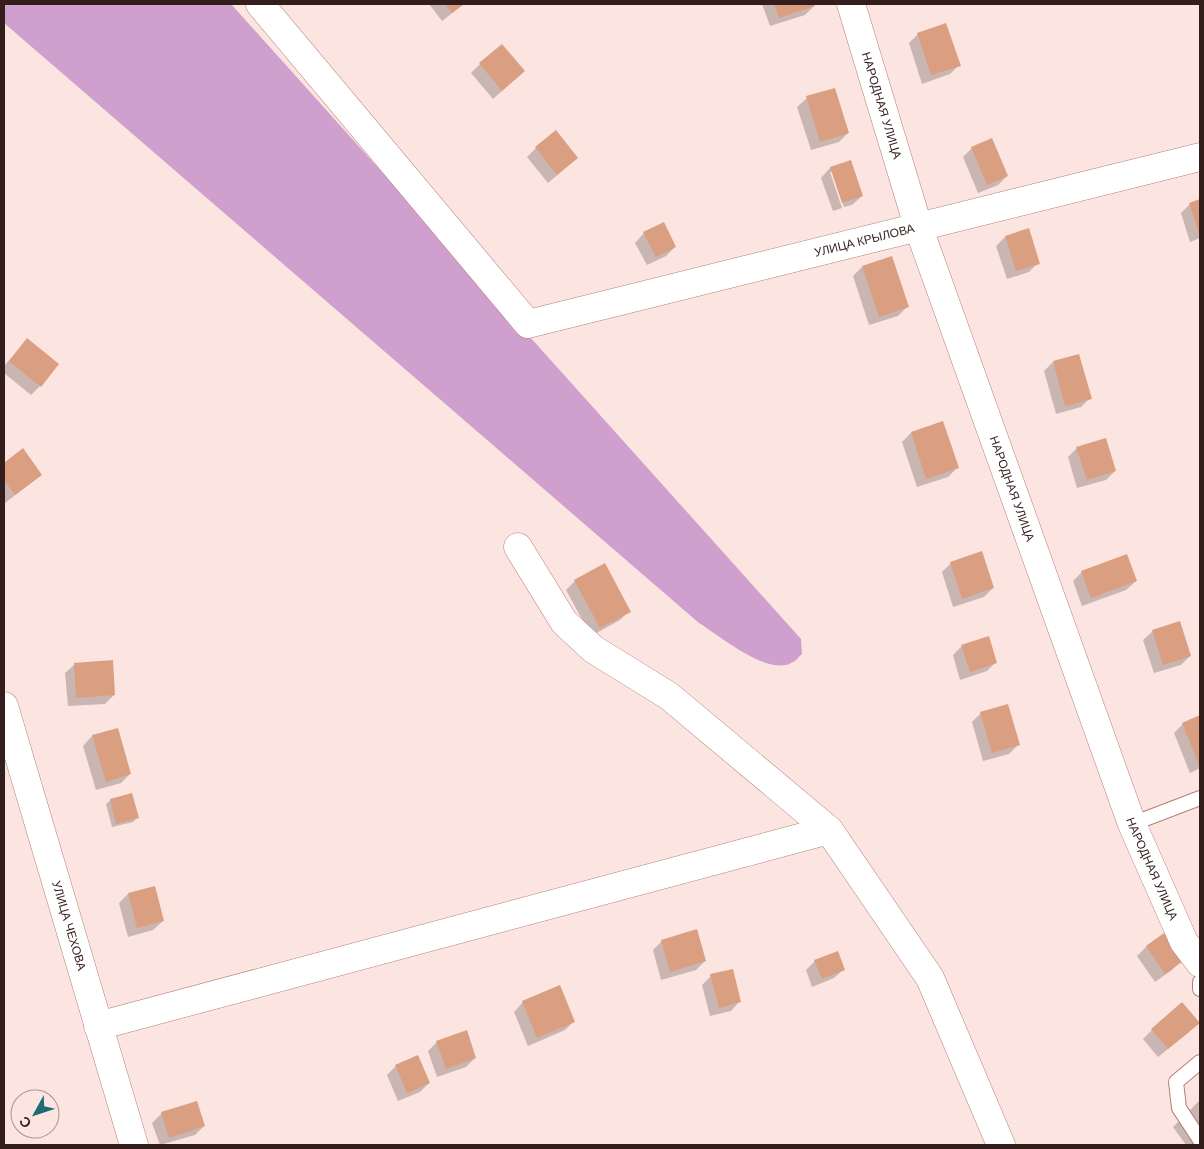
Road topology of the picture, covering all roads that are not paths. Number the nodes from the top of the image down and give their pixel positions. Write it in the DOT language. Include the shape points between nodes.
graph roads {
  1 [pos="260,4"];
  2 [pos="851,4"];
  3 [pos="1200,157"];
  4 [pos="918,226"];
  5 [pos="518,547"];
  6 [pos="4,706"];
  7 [pos="1200,798"];
  8 [pos="1132,824"];
  9 [pos="829,830"];
  10 [pos="1200,963"];
  11 [pos="1200,982"];
  12 [pos="1200,989"];
  13 [pos="98,1026"];
  14 [pos="1200,1062"];
  15 [pos="1200,1140"];
  16 [pos="134,1145"];
  17 [pos="1001,1145"];
  1 -- 4 [label="street, УЛИЦА КРЫЛОВА" via="528,324"];
  2 -- 4 [label="street, НАРОДНАЯ УЛИЦА"];
  3 -- 4 [label="street, УЛИЦА КРЫЛОВА"];
  4 -- 8 [label="street, НАРОДНАЯ УЛИЦА"];
  5 -- 9 [label="street" via="564,622 593,649 669,696"];
  6 -- 13 [label="street, УЛИЦА ЧЕХОВА"];
  7 -- 8 [label="lane"];
  8 -- 10 [label="street, НАРОДНАЯ УЛИЦА" via="1184,942"];
  9 -- 13 [label="street"];
  9 -- 17 [label="street" via="930,978"];
  11 -- 12 [label="lane"];
  13 -- 16 [label="street, УЛИЦА ЧЕХОВА"];
  14 -- 15 [label="lane" via="1176,1082 1179,1108"];
}
